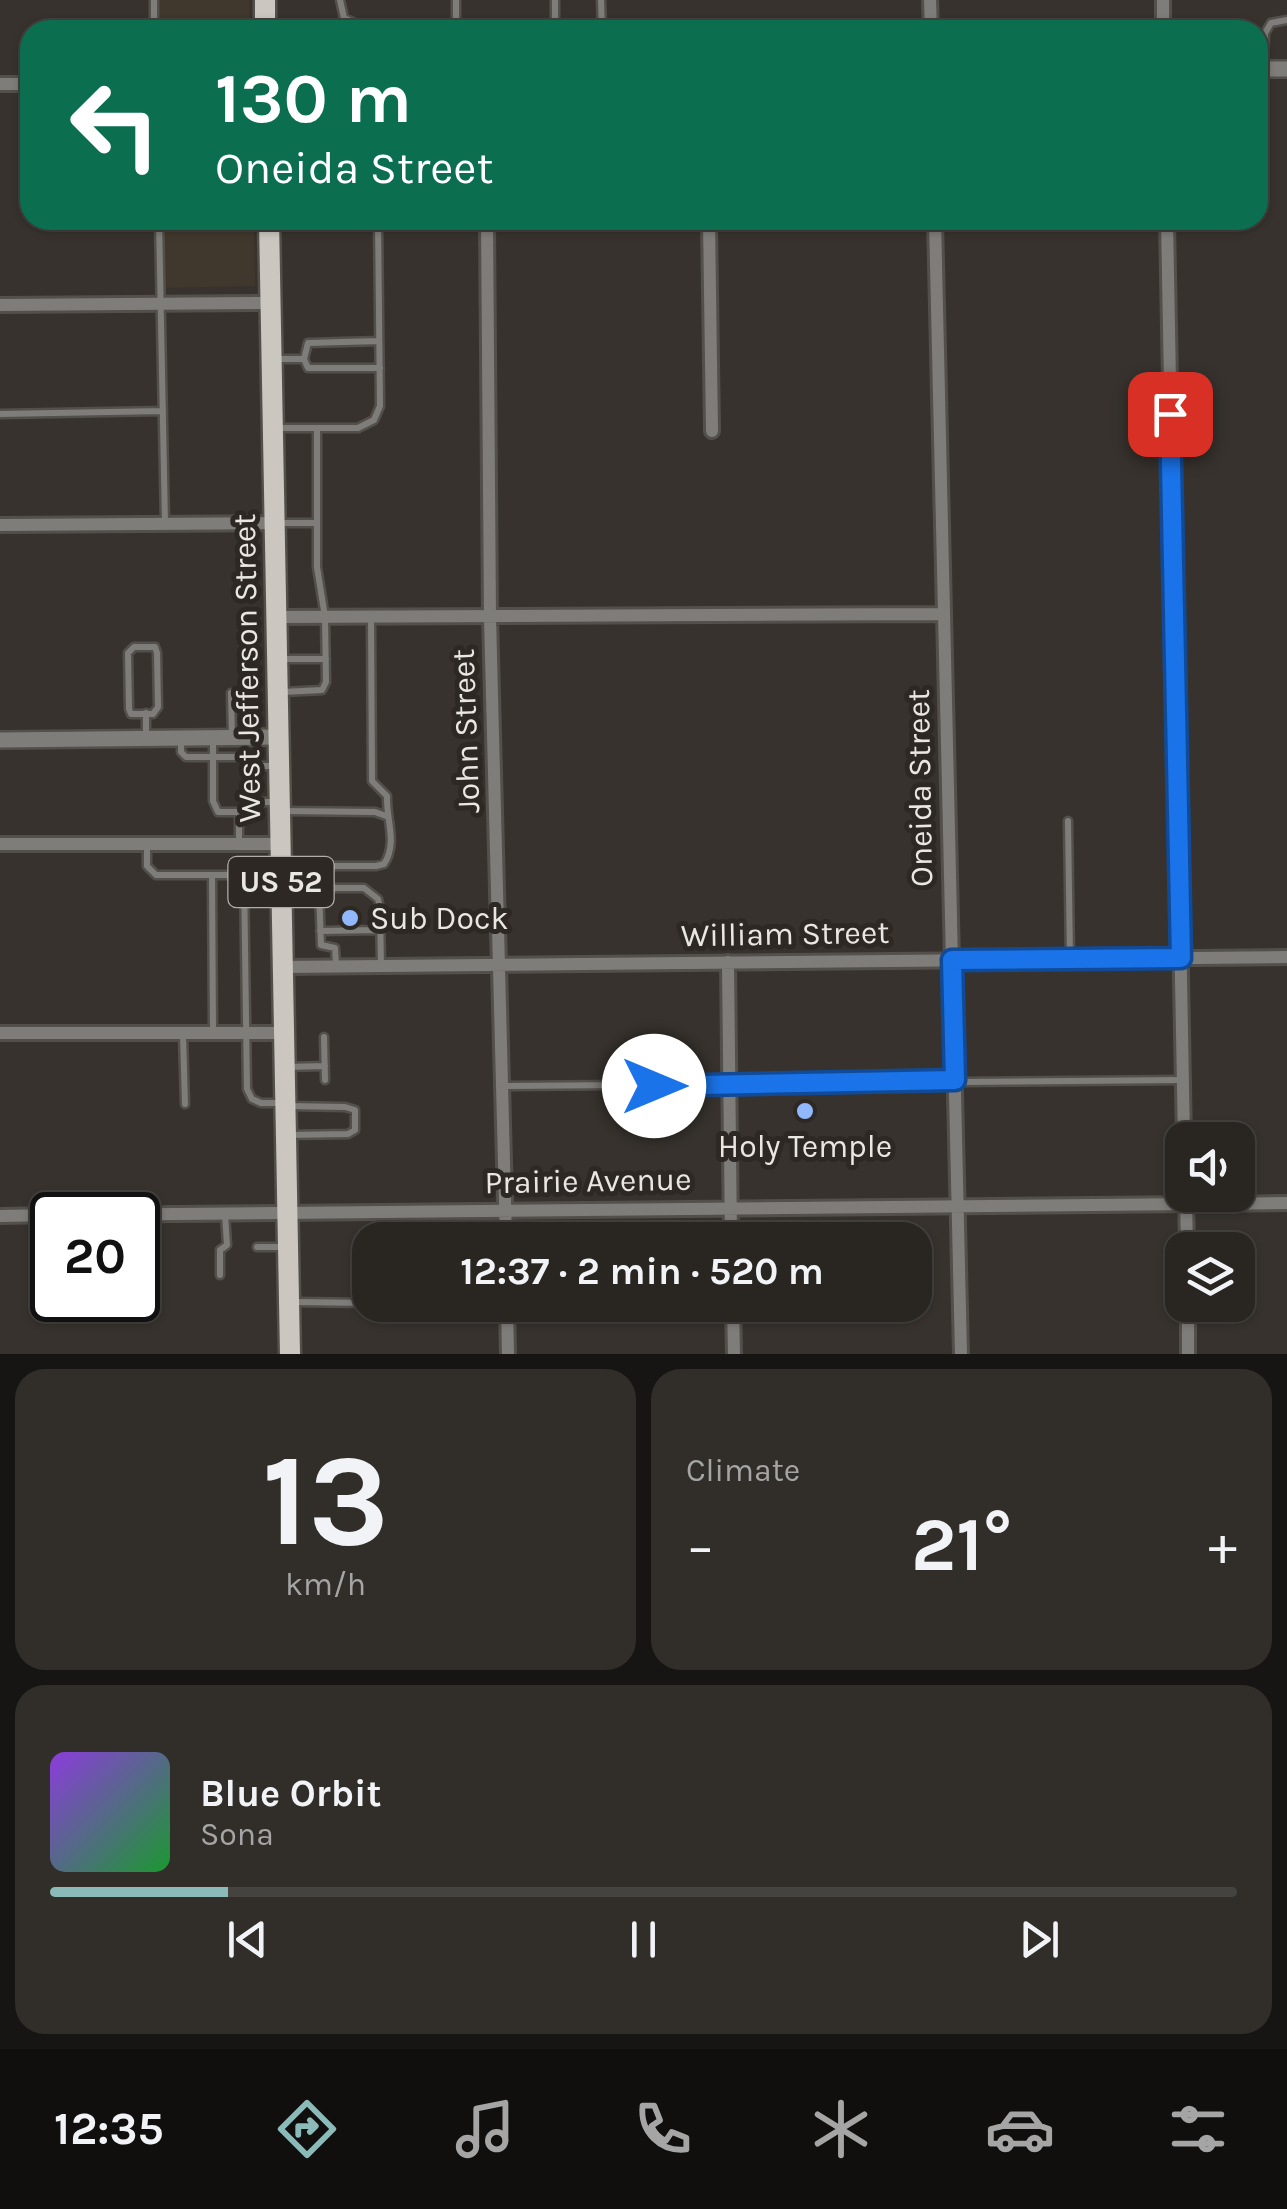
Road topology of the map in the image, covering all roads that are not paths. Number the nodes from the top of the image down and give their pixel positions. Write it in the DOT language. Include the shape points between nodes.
graph roads {
  1 [pos="159,230"];
  2 [pos="269,230"];
  3 [pos="378,230"];
  4 [pos="487,230"];
  5 [pos="709,230"];
  6 [pos="935,230"];
  7 [pos="1167,230"];
  8 [pos="270,303"];
  9 [pos="161,304"];
  10 [pos="0,305"];
  11 [pos="379,341"];
  12 [pos="271,358"];
  13 [pos="304,359"];
  14 [pos="380,368"];
  15 [pos="162,410"];
  16 [pos="0,414"];
  17 [pos="273,428"];
  18 [pos="317,428"];
  19 [pos="712,431"];
  20 [pos="274,523"];
  21 [pos="317,523"];
  22 [pos="165,524"];
  23 [pos="0,525"];
  24 [pos="944,614"];
  25 [pos="276,617"];
  26 [pos="325,617"];
  27 [pos="371,617"];
  28 [pos="490,617"];
  29 [pos="326,659"];
  30 [pos="277,660"];
  31 [pos="278,692"];
  32 [pos="231,693"];
  33 [pos="146,714"];
  34 [pos="232,737"];
  35 [pos="278,737"];
  36 [pos="146,738"];
  37 [pos="181,738"];
  38 [pos="213,738"];
  39 [pos="0,740"];
  40 [pos="213,757"];
  41 [pos="253,766"];
  42 [pos="279,766"];
  43 [pos="254,802"];
  44 [pos="280,806"];
  45 [pos="238,812"];
  46 [pos="386,816"];
  47 [pos="1068,821"];
  48 [pos="0,844"];
  49 [pos="147,844"];
  50 [pos="239,844"];
  51 [pos="280,844"];
  52 [pos="212,875"];
  53 [pos="244,875"];
  54 [pos="281,876"];
  55 [pos="319,888"];
  56 [pos="380,930"];
  57 [pos="320,931"];
  58 [pos="1287,957"];
  59 [pos="1181,958"];
  60 [pos="1070,959"];
  61 [pos="952,960"];
  62 [pos="728,962"];
  63 [pos="500,964"];
  64 [pos="336,966"];
  65 [pos="381,966"];
  66 [pos="283,967"];
  67 [pos="0,1033"];
  68 [pos="246,1033"];
  69 [pos="284,1033"];
  70 [pos="183,1034"];
  71 [pos="213,1034"];
  72 [pos="324,1037"];
  73 [pos="285,1066"];
  74 [pos="325,1066"];
  75 [pos="325,1080"];
  76 [pos="955,1080"];
  77 [pos="1183,1080"];
  78 [pos="503,1086"];
  79 [pos="729,1086"];
  80 [pos="185,1104"];
  81 [pos="285,1105"];
  82 [pos="1184,1122"];
  83 [pos="286,1135"];
  84 [pos="1165,1200"];
  85 [pos="1255,1201"];
  86 [pos="1287,1202"];
  87 [pos="958,1206"];
  88 [pos="730,1208"];
  89 [pos="506,1210"];
  90 [pos="225,1212"];
  91 [pos="287,1212"];
  92 [pos="160,1213"];
  93 [pos="30,1215"];
  94 [pos="0,1216"];
  95 [pos="506,1222"];
  96 [pos="730,1222"];
  97 [pos="257,1247"];
  98 [pos="288,1247"];
  99 [pos="220,1274"];
  100 [pos="289,1302"];
  101 [pos="352,1303"];
  102 [pos="508,1322"];
  103 [pos="733,1322"];
  104 [pos="1188,1322"];
  105 [pos="290,1354"];
  106 [pos="508,1354"];
  107 [pos="734,1354"];
  108 [pos="961,1354"];
  109 [pos="1188,1354"];
  1 -- 9 [label="lane"];
  2 -- 8 [label="main road, West Jefferson Street / US 52"];
  3 -- 11 [label="lane"];
  4 -- 28 [label="street, John Street"];
  5 -- 19 [label="street"];
  6 -- 24 [label="street, Oneida Street"];
  7 -- 59 [label="street"];
  8 -- 9 [label="street"];
  8 -- 12 [label="main road, West Jefferson Street / US 52"];
  9 -- 10 [label="street"];
  9 -- 15 [label="lane"];
  11 -- 13 [label="lane" via="308,344"];
  11 -- 14 [label="lane"];
  12 -- 13 [label="lane"];
  12 -- 17 [label="main road, West Jefferson Street / US 52"];
  13 -- 14 [label="lane" via="308,368"];
  14 -- 18 [label="lane" via="374,420 358,428"];
  15 -- 16 [label="lane"];
  15 -- 22 [label="lane"];
  17 -- 18 [label="lane"];
  17 -- 20 [label="main road, West Jefferson Street / US 52"];
  18 -- 21 [label="lane"];
  20 -- 21 [label="lane"];
  20 -- 22 [label="street"];
  20 -- 25 [label="main road, West Jefferson Street / US 52"];
  21 -- 26 [label="lane"];
  22 -- 23 [label="street"];
  24 -- 28 [label="street"];
  24 -- 61 [label="street, Oneida Street"];
  25 -- 26 [label="street"];
  25 -- 30 [label="main road, West Jefferson Street / US 52"];
  26 -- 27 [label="street"];
  26 -- 29 [label="lane"];
  27 -- 28 [label="street"];
  27 -- 46 [label="lane" via="372,781 387,796"];
  28 -- 63 [label="street, John Street"];
  29 -- 30 [label="lane"];
  29 -- 31 [label="lane" via="322,690"];
  30 -- 31 [label="main road, West Jefferson Street / US 52"];
  31 -- 35 [label="main road, West Jefferson Street / US 52"];
  32 -- 34 [label="lane"];
  33 -- 33 [label="lane" via="129,710 128,652 134,647 158,653 158,707"];
  33 -- 36 [label="lane"];
  34 -- 35 [label="street"];
  34 -- 38 [label="street"];
  35 -- 42 [label="main road, West Jefferson Street / US 52"];
  36 -- 37 [label="street"];
  36 -- 39 [label="street"];
  37 -- 38 [label="street"];
  37 -- 40 [label="lane" via="186,756"];
  38 -- 40 [label="lane"];
  40 -- 41 [label="lane" via="242,757"];
  40 -- 45 [label="lane" via="213,801 218,812"];
  41 -- 42 [label="lane"];
  41 -- 43 [label="lane"];
  42 -- 44 [label="main road, West Jefferson Street / US 52"];
  43 -- 44 [label="lane"];
  43 -- 45 [label="lane"];
  44 -- 46 [label="lane"];
  44 -- 51 [label="main road, West Jefferson Street / US 52"];
  45 -- 50 [label="lane"];
  46 -- 54 [label="lane" via="391,853 384,864"];
  47 -- 60 [label="lane"];
  48 -- 49 [label="street"];
  49 -- 50 [label="street"];
  49 -- 52 [label="lane" via="147,866 156,875"];
  50 -- 51 [label="street"];
  51 -- 54 [label="main road, West Jefferson Street / US 52"];
  52 -- 53 [label="lane"];
  52 -- 71 [label="lane"];
  53 -- 54 [label="lane"];
  53 -- 68 [label="lane"];
  54 -- 55 [label="lane"];
  54 -- 66 [label="main road, West Jefferson Street / US 52"];
  55 -- 56 [label="lane" via="364,888 378,899"];
  55 -- 57 [label="lane"];
  56 -- 57 [label="lane"];
  56 -- 65 [label="lane"];
  57 -- 64 [label="lane" via="321,945 335,948"];
  58 -- 59 [label="street, William Street"];
  59 -- 60 [label="street, William Street"];
  59 -- 77 [label="street"];
  60 -- 61 [label="street, William Street"];
  61 -- 62 [label="street, William Street"];
  61 -- 76 [label="street, Oneida Street"];
  62 -- 63 [label="street, William Street"];
  62 -- 79 [label="street"];
  63 -- 65 [label="street, William Street"];
  63 -- 78 [label="street, John Street"];
  64 -- 65 [label="street, William Street"];
  64 -- 66 [label="street, William Street"];
  66 -- 69 [label="main road, West Jefferson Street / US 52"];
  67 -- 70 [label="street"];
  68 -- 69 [label="street"];
  68 -- 71 [label="street"];
  68 -- 81 [label="lane" via="252,1099"];
  69 -- 73 [label="main road, West Jefferson Street / US 52"];
  70 -- 71 [label="street"];
  70 -- 80 [label="lane"];
  72 -- 74 [label="lane"];
  73 -- 74 [label="lane"];
  73 -- 81 [label="main road, West Jefferson Street / US 52"];
  74 -- 75 [label="lane"];
  76 -- 77 [label="lane"];
  76 -- 79 [label="lane"];
  76 -- 87 [label="street, Oneida Street"];
  77 -- 82 [label="street"];
  78 -- 79 [label="lane"];
  78 -- 89 [label="street, John Street"];
  79 -- 88 [label="street"];
  81 -- 83 [label="main road, West Jefferson Street / US 52"];
  81 -- 83 [label="lane" via="346,1106 357,1121 348,1134"];
  83 -- 91 [label="main road, West Jefferson Street / US 52"];
  84 -- 87 [label="street, Prairie Avenue"];
  85 -- 86 [label="street, Prairie Avenue"];
  87 -- 88 [label="street, Prairie Avenue"];
  87 -- 108 [label="street, Oneida Street"];
  88 -- 89 [label="street, Prairie Avenue"];
  88 -- 96 [label="street"];
  89 -- 91 [label="street, Prairie Avenue"];
  89 -- 95 [label="street, John Street"];
  90 -- 91 [label="street, Prairie Avenue"];
  90 -- 92 [label="street, Prairie Avenue"];
  90 -- 99 [label="lane"];
  91 -- 98 [label="main road, West Jefferson Street / US 52"];
  93 -- 94 [label="street"];
  97 -- 98 [label="lane"];
  98 -- 100 [label="main road, West Jefferson Street / US 52"];
  100 -- 101 [label="lane"];
  100 -- 105 [label="main road, West Jefferson Street / US 52"];
  102 -- 106 [label="street"];
  103 -- 107 [label="street"];
  104 -- 109 [label="street"];
}
